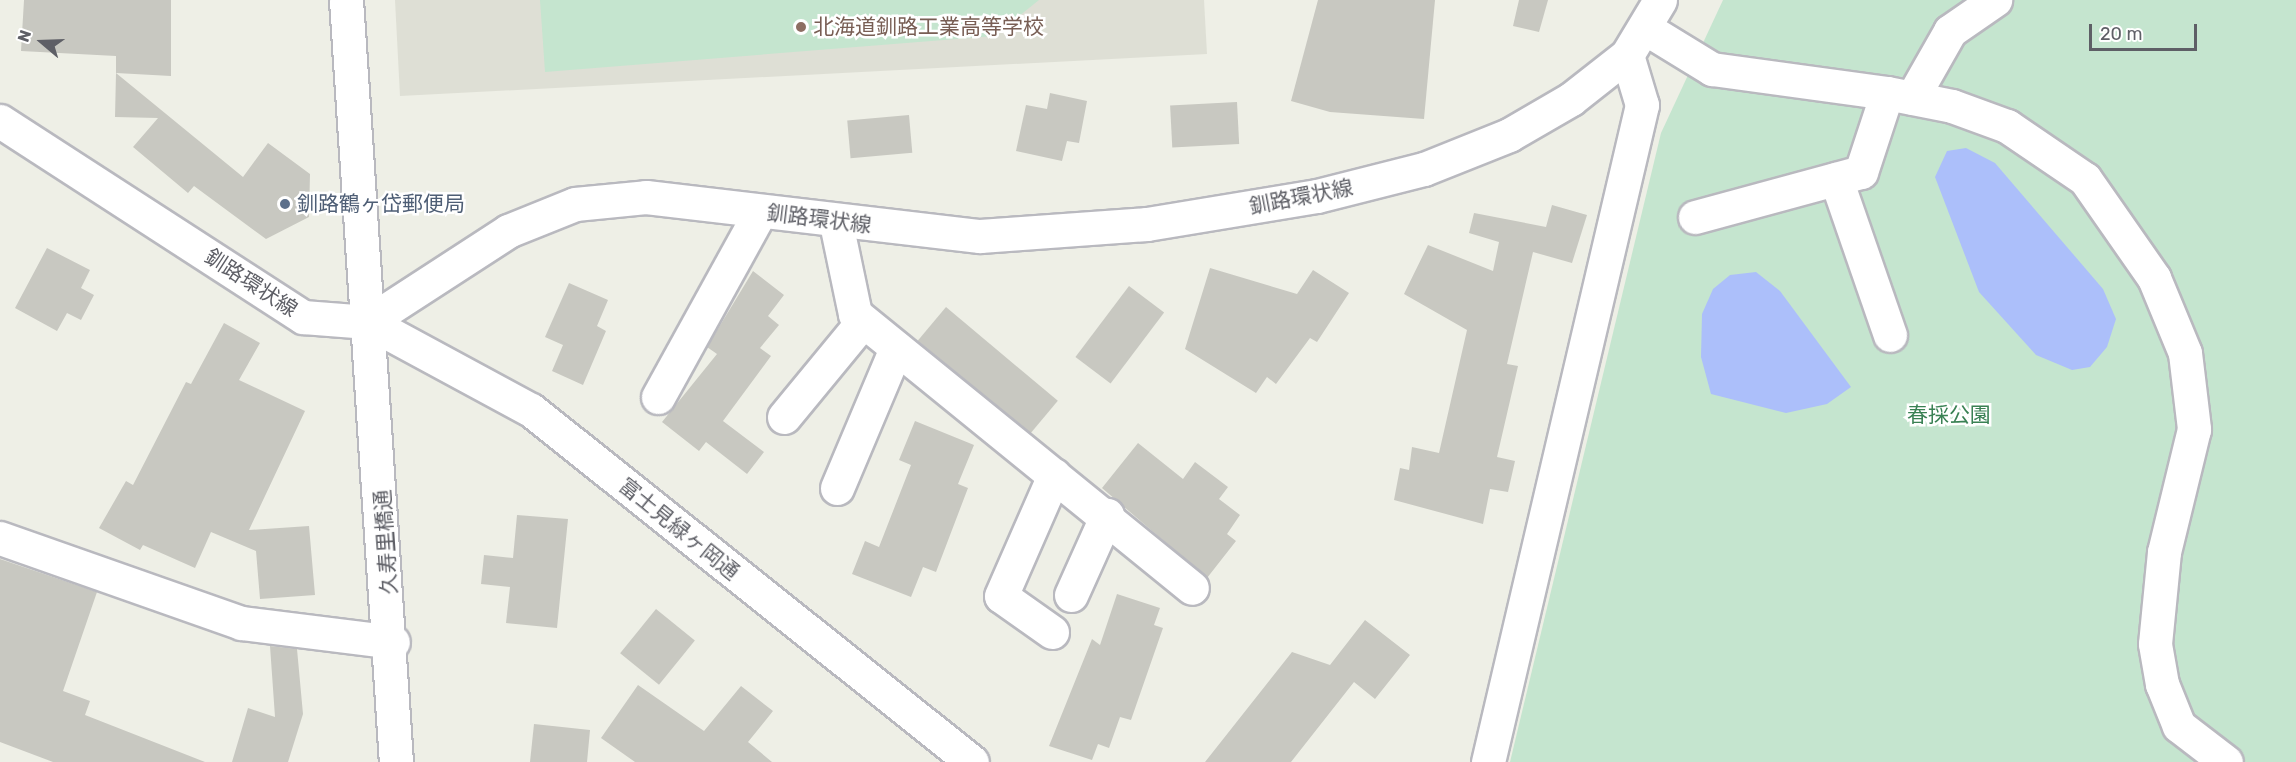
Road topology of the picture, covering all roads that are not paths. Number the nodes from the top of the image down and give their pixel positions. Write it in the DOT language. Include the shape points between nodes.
graph roads {
  1 [pos="346,0"];
  2 [pos="1995,0"];
  3 [pos="1652,14"];
  4 [pos="1627,55"];
  5 [pos="1899,95"];
  6 [pos="0,121"];
  7 [pos="1836,179"];
  8 [pos="760,213"];
  9 [pos="1695,218"];
  10 [pos="836,223"];
  11 [pos="863,321"];
  12 [pos="368,322"];
  13 [pos="1890,335"];
  14 [pos="896,348"];
  15 [pos="658,397"];
  16 [pos="784,417"];
  17 [pos="1054,475"];
  18 [pos="837,488"];
  19 [pos="1107,515"];
  20 [pos="0,538"];
  21 [pos="1192,588"];
  22 [pos="1071,595"];
  23 [pos="1052,632"];
  24 [pos="393,642"];
  25 [pos="396,762"];
  26 [pos="972,762"];
  27 [pos="1488,762"];
  28 [pos="2226,762"];
  1 -- 12 [label="street, 久寿里橋通"];
  2 -- 5 [label="street" via="1950,31"];
  3 -- 4 [label="street, 釧路環状線"];
  3 -- 5 [label="street" via="1712,69"];
  4 -- 10 [label="street, 釧路環状線" via="1571,99 1509,135 1424,169 1317,196 1147,224 980,236"];
  4 -- 27 [label="street" via="1642,105"];
  5 -- 7 [label="street" via="1861,172"];
  5 -- 28 [label="street" via="2007,126 2085,179 2154,278 2185,353 2194,429 2164,552 2155,644 2162,684 2179,726"];
  6 -- 12 [label="street, 釧路環状線" via="303,317"];
  7 -- 9 [label="street"];
  7 -- 13 [label="street"];
  8 -- 10 [label="street, 釧路環状線"];
  8 -- 12 [label="street, 釧路環状線" via="645,197 575,204 508,231"];
  8 -- 15 [label="street"];
  10 -- 11 [label="street" via="855,314"];
  11 -- 14 [label="street"];
  11 -- 16 [label="street"];
  12 -- 24 [label="street, 久寿里橋通"];
  12 -- 26 [label="street, 富士見緑ヶ岡通" via="531,410"];
  14 -- 17 [label="street"];
  14 -- 18 [label="street"];
  17 -- 19 [label="street"];
  17 -- 23 [label="street" via="1001,596"];
  19 -- 21 [label="street"];
  19 -- 22 [label="street"];
  20 -- 24 [label="street" via="240,623"];
  24 -- 25 [label="street, 久寿里橋通"];
}
